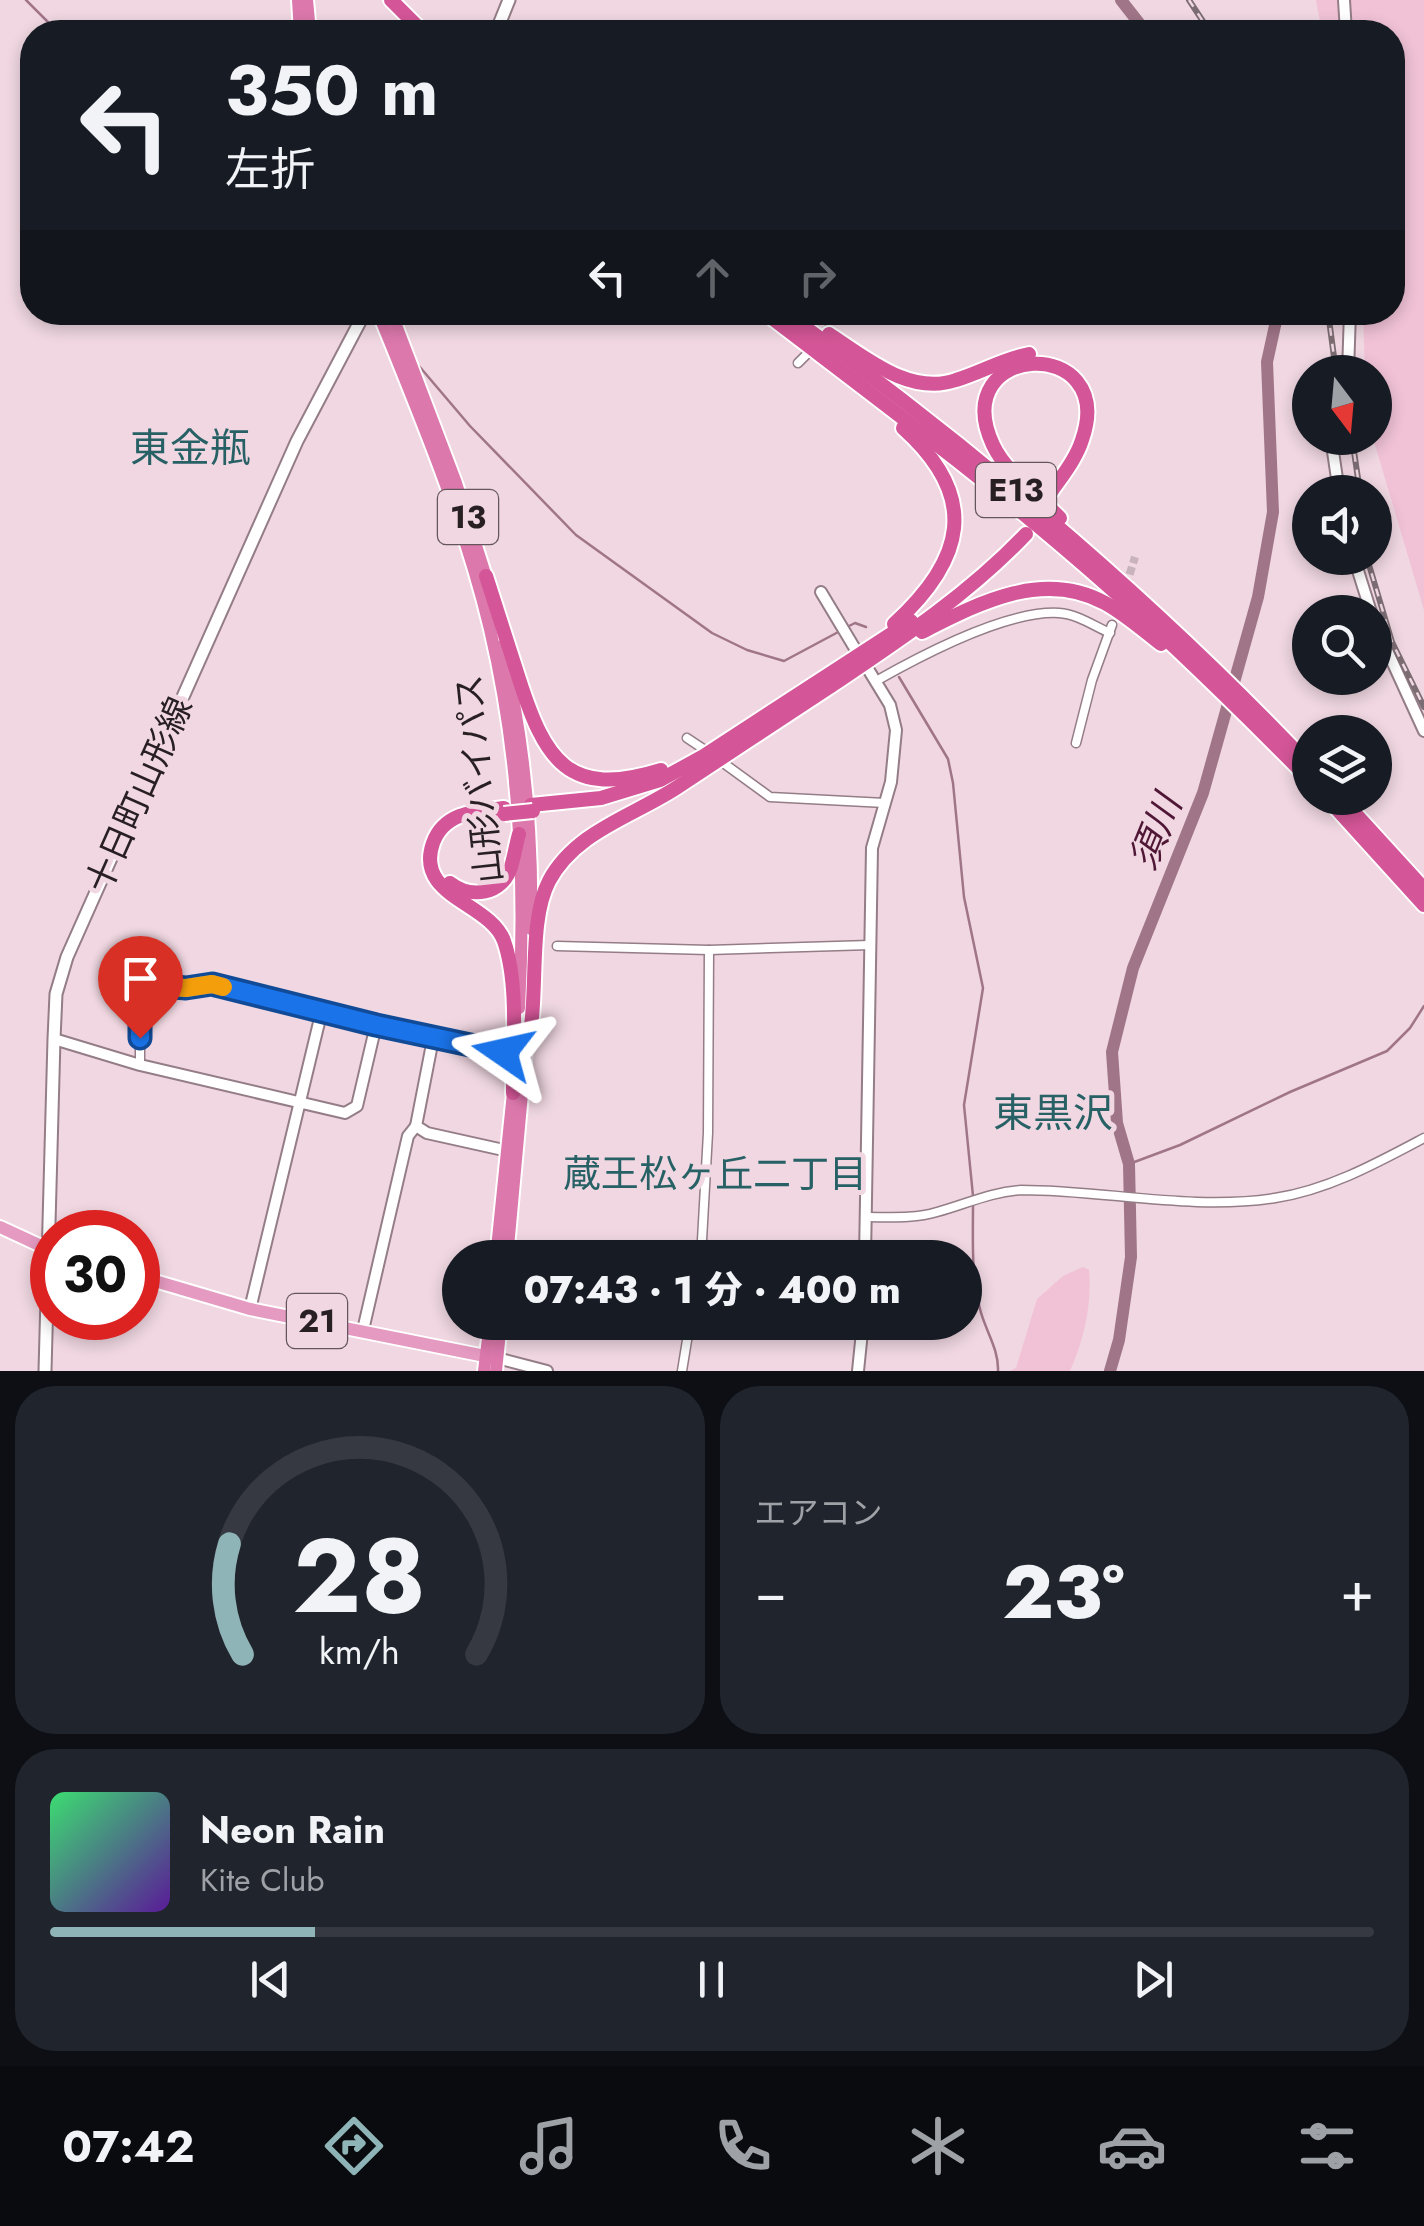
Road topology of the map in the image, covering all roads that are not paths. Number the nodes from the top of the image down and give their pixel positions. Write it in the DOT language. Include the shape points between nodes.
graph roads {
  1 [pos="391,0"];
  2 [pos="411,20"];
  3 [pos="357,325"];
  4 [pos="383,325"];
  5 [pos="395,325"];
  6 [pos="776,325"];
  7 [pos="777,325"];
  8 [pos="802,325"];
  9 [pos="815,325"];
  10 [pos="1350,325"];
  11 [pos="806,355"];
  12 [pos="1349,355"];
  13 [pos="798,363"];
  14 [pos="1023,532"];
  15 [pos="486,576"];
  16 [pos="820,592"];
  17 [pos="1151,618"];
  18 [pos="854,648"];
  19 [pos="874,650"];
  20 [pos="1392,661"];
  21 [pos="868,669"];
  22 [pos="876,681"];
  23 [pos="1424,732"];
  24 [pos="686,738"];
  25 [pos="1076,743"];
  26 [pos="1284,747"];
  27 [pos="1292,753"];
  28 [pos="711,756"];
  29 [pos="1292,757"];
  30 [pos="885,803"];
  31 [pos="504,811"];
  32 [pos="1343,815"];
  33 [pos="1356,815"];
  34 [pos="518,834"];
  35 [pos="1424,889"];
  36 [pos="1424,904"];
  37 [pos="870,945"];
  38 [pos="557,946"];
  39 [pos="709,950"];
  40 [pos="322,1010"];
  41 [pos="376,1025"];
  42 [pos="54,1039"];
  43 [pos="433,1039"];
  44 [pos="527,1046"];
  45 [pos="503,1052"];
  46 [pos="140,1065"];
  47 [pos="513,1093"];
  48 [pos="301,1104"];
  49 [pos="416,1126"];
  50 [pos="1424,1138"];
  51 [pos="508,1151"];
  52 [pos="51,1210"];
  53 [pos="866,1217"];
  54 [pos="0,1227"];
  55 [pos="498,1240"];
  56 [pos="509,1240"];
  57 [pos="702,1240"];
  58 [pos="866,1240"];
  59 [pos="30,1241"];
  60 [pos="160,1282"];
  61 [pos="250,1309"];
  62 [pos="363,1330"];
  63 [pos="46,1340"];
  64 [pos="687,1340"];
  65 [pos="861,1340"];
  66 [pos="493,1361"];
  67 [pos="45,1371"];
  68 [pos="484,1371"];
  69 [pos="548,1371"];
  70 [pos="682,1371"];
  71 [pos="858,1371"];
  1 -- 2 [label="highway"];
  3 -- 42 [label="main road, 十日町山形線" via="297,442 73,943 56,994"];
  4 -- 34 [label="highway, 山形バイパス / 13" via="447,488 490,629"];
  5 -- 15 [label="highway, 山形バイパス / 13"];
  6 -- 19 [label="highway" via="912,436 947,486 954,537 946,562"];
  7 -- 17 [label="highway, E13" via="958,460"];
  8 -- 17 [label="highway, E13" via="942,429"];
  9 -- 17 [label="highway" via="885,370 930,386 1030,354 1056,356 1075,367 1096,403 1095,426 1053,496 1083,439 1086,402 1064,369 1028,362 1007,369 992,386 985,406 994,449"];
  10 -- 12 [label="street"];
  11 -- 13 [label="street"];
  14 -- 19 [label="highway"];
  15 -- 28 [label="highway" via="535,730 557,762 592,778 616,780"];
  15 -- 44 [label="highway, 山形バイパス / 13" via="515,703 526,792 532,907"];
  16 -- 18 [label="street"];
  17 -- 19 [label="highway" via="1079,592 1024,589"];
  17 -- 26 [label="highway, E13"];
  17 -- 26 [label="highway, E13" via="1201,656"];
  19 -- 28 [label="highway"];
  20 -- 23 [label="street"];
  21 -- 22 [label="street"];
  22 -- 25 [label="street" via="1015,617 1074,616 1111,630"];
  22 -- 30 [label="street" via="896,730"];
  24 -- 28 [label="street"];
  26 -- 27 [label="highway, E13"];
  26 -- 29 [label="highway, E13"];
  28 -- 30 [label="street" via="770,798"];
  28 -- 31 [label="highway, bridge" via="632,790"];
  28 -- 44 [label="highway" via="675,789 585,840 547,884"];
  30 -- 37 [label="street" via="872,848"];
  31 -- 34 [label="highway" via="453,830 438,857 442,873 462,892 491,890 511,867"];
  31 -- 47 [label="highway" via="448,822 430,859 440,884 502,936 511,966"];
  32 -- 36 [label="highway"];
  33 -- 35 [label="highway"];
  34 -- 47 [label="highway, 山形バイパス / 13" via="521,965"];
  37 -- 39 [label="street"];
  37 -- 53 [label="street"];
  38 -- 39 [label="street"];
  39 -- 57 [label="street"];
  40 -- 41 [label="street"];
  40 -- 46 [label="street" via="212,984 140,984"];
  40 -- 48 [label="street"];
  41 -- 43 [label="street"];
  41 -- 48 [label="street" via="354,1110"];
  42 -- 46 [label="street"];
  42 -- 52 [label="main road, 十日町山形線"];
  43 -- 45 [label="street"];
  43 -- 49 [label="street"];
  44 -- 56 [label="highway, 山形バイパス / 13"];
  46 -- 48 [label="street"];
  47 -- 51 [label="highway, 山形バイパス / 13"];
  48 -- 61 [label="street"];
  49 -- 51 [label="street"];
  49 -- 62 [label="street" via="408,1136"];
  50 -- 53 [label="street" via="1336,1181 1277,1198 1227,1202 1021,1190 907,1218"];
  51 -- 55 [label="highway, 山形バイパス / 13"];
  53 -- 58 [label="street"];
  54 -- 59 [label="main road"];
  60 -- 61 [label="main road, 21"];
  61 -- 62 [label="main road, 21"];
  62 -- 66 [label="main road, 21"];
  63 -- 67 [label="main road, 十日町山形線"];
  64 -- 70 [label="street"];
  65 -- 71 [label="street"];
  66 -- 68 [label="highway"];
  66 -- 69 [label="street"];
}
